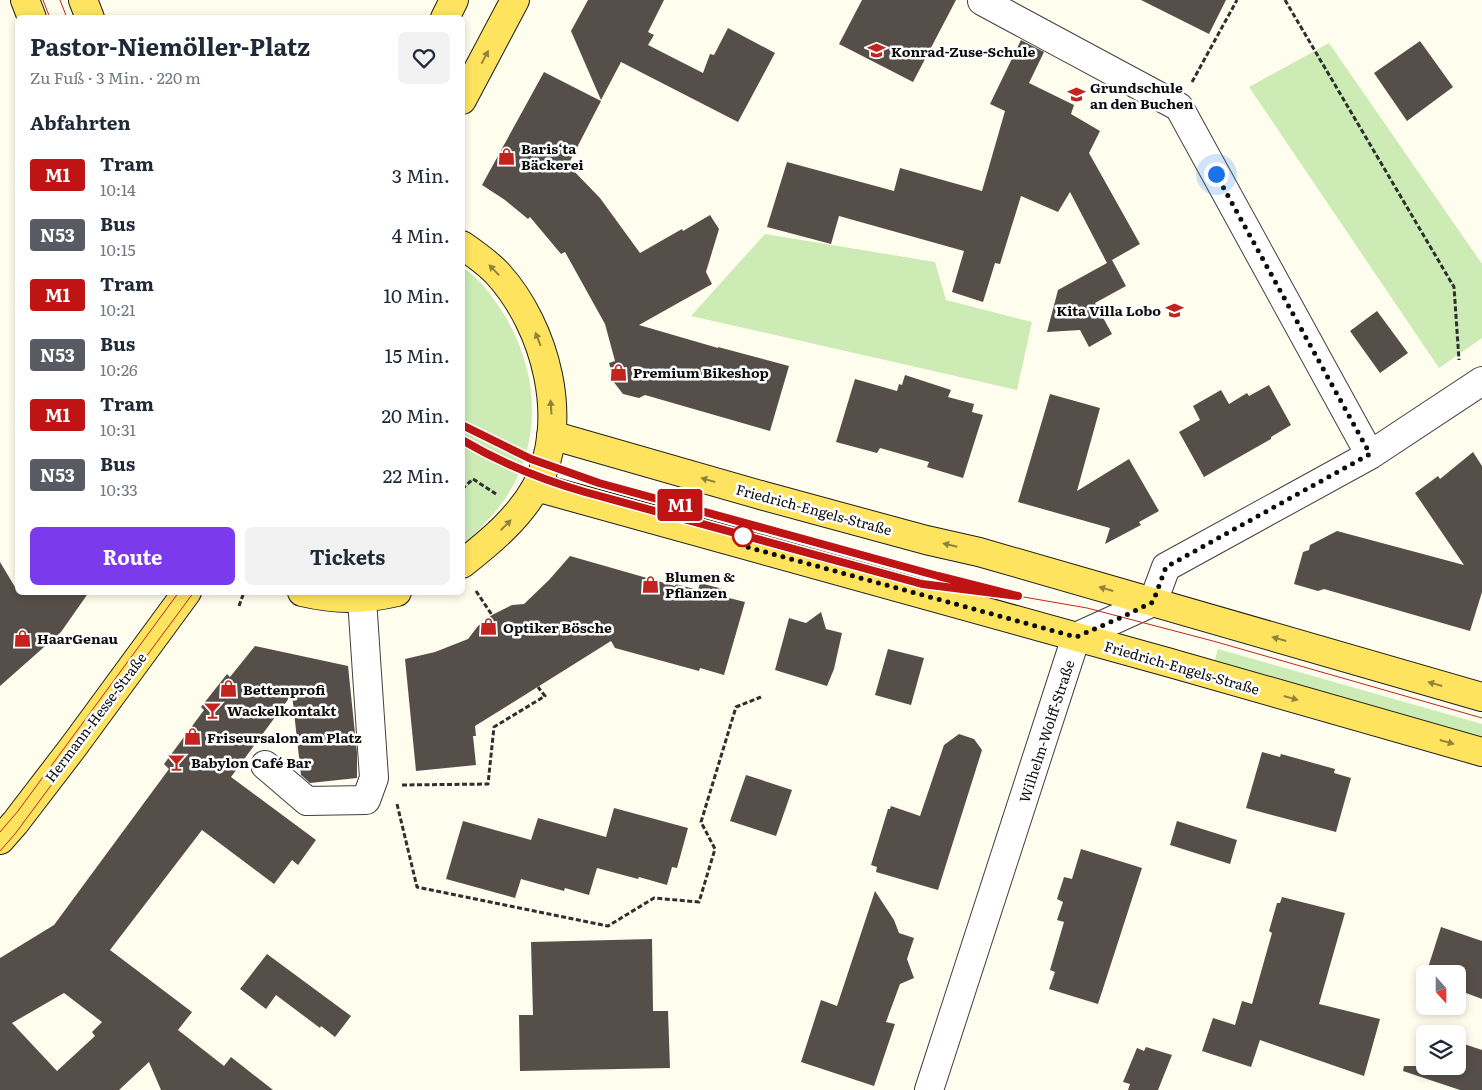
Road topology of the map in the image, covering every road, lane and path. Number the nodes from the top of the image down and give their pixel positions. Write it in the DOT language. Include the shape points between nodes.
graph roads {
  1 [pos="25,0"];
  2 [pos="83,0"];
  3 [pos="454,0"];
  4 [pos="515,0"];
  5 [pos="1237,0"];
  6 [pos="1285,0"];
  7 [pos="982,1"];
  8 [pos="31,15"];
  9 [pos="89,15"];
  10 [pos="446,15"];
  11 [pos="465,94"];
  12 [pos="1179,107"];
  13 [pos="465,247"];
  14 [pos="1459,361"];
  15 [pos="1482,381"];
  16 [pos="551,435"];
  17 [pos="1370,454"];
  18 [pos="465,486"];
  19 [pos="536,487"];
  20 [pos="497,494"];
  21 [pos="467,574"];
  22 [pos="185,595"];
  23 [pos="243,595"];
  24 [pos="316,595"];
  25 [pos="383,595"];
  26 [pos="362,599"];
  27 [pos="1153,602"];
  28 [pos="239,606"];
  29 [pos="492,615"];
  30 [pos="1076,637"];
  31 [pos="538,687"];
  32 [pos="761,697"];
  33 [pos="1482,697"];
  34 [pos="1482,752"];
  35 [pos="265,765"];
  36 [pos="402,785"];
  37 [pos="396,804"];
  38 [pos="0,840"];
  39 [pos="929,1090"];
  1 -- 8 [label="main road"];
  2 -- 9 [label="main road"];
  3 -- 10 [label="main road"];
  11 -- 4 [label="main road, one-way"];
  5 -- 12 [label="path"];
  6 -- 14 [label="path" via="1454,288"];
  7 -- 12 [label="street"];
  12 -- 17 [label="street"];
  16 -- 13 [label="main road, one-way" via="552,409 546,361 530,320 498,274"];
  15 -- 17 [label="street"];
  16 -- 19 [label="main road"];
  27 -- 16 [label="main road, Friedrich-Engels-Straße, one-way"];
  17 -- 27 [label="street" via="1166,567"];
  18 -- 20 [label="path" via="473,479"];
  21 -- 19 [label="main road, one-way"];
  19 -- 30 [label="main road, Friedrich-Engels-Straße"];
  21 -- 29 [label="path"];
  22 -- 38 [label="main road, Hermann-Hesse-Straße"];
  23 -- 28 [label="path"];
  24 -- 26 [label="main road"];
  25 -- 26 [label="main road"];
  26 -- 35 [label="street" via="374,778 366,800 307,802"];
  27 -- 30 [label="street"];
  33 -- 27 [label="main road, Friedrich-Engels-Straße, one-way"];
  30 -- 34 [label="main road, Friedrich-Engels-Straße, one-way"];
  30 -- 39 [label="street, Wilhelm-Wolff-Straße"];
  31 -- 36 [label="path" via="545,696 494,728 488,784"];
  32 -- 37 [label="path" via="736,707 701,822 715,849 699,902 654,898 608,926 417,887"];
}
